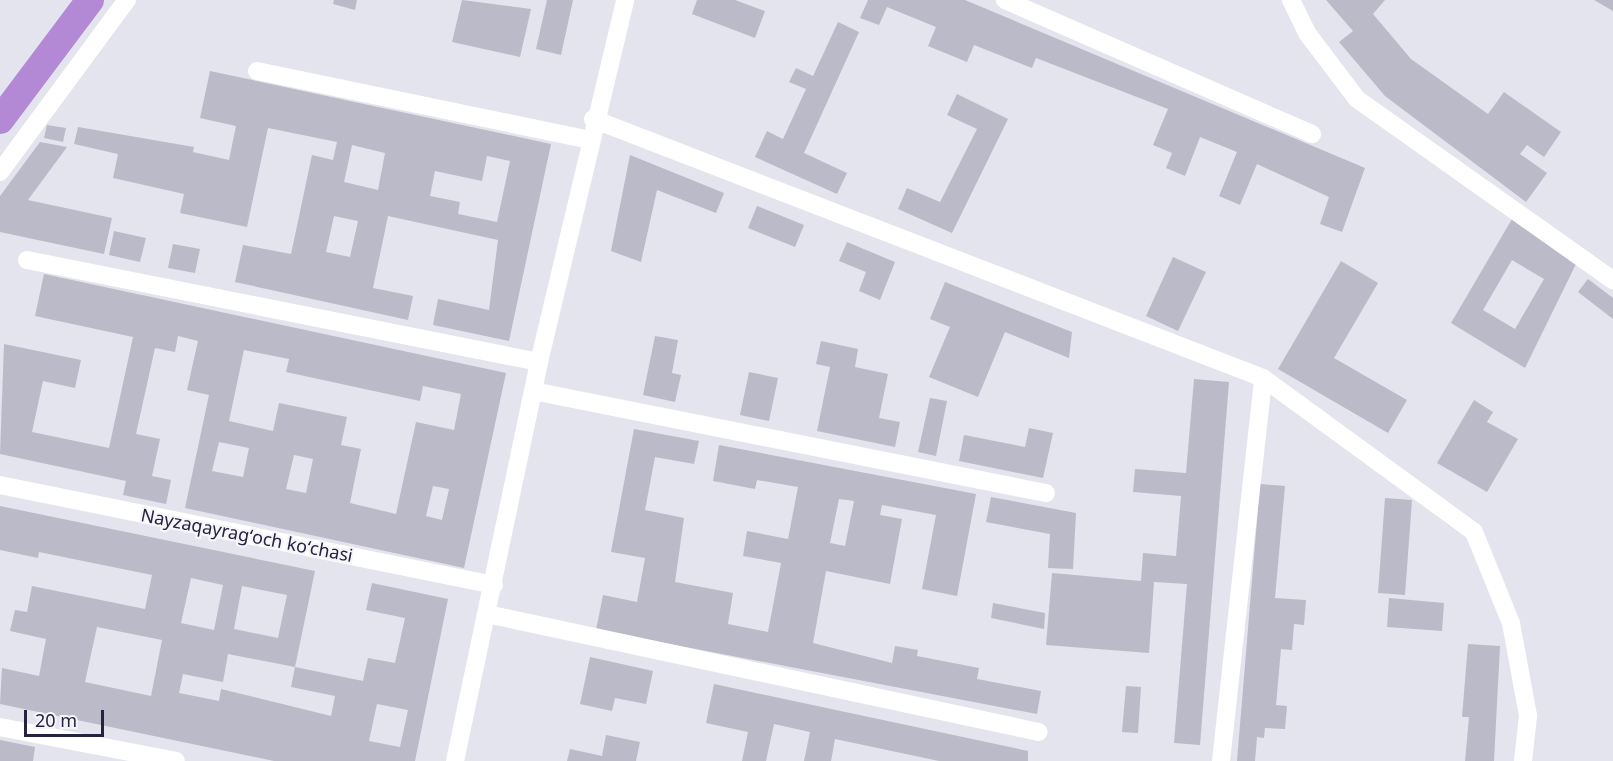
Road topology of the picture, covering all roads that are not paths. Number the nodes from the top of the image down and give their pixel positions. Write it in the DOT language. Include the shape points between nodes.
graph roads {
  1 [pos="127,0"];
  2 [pos="625,0"];
  3 [pos="1005,0"];
  4 [pos="1291,0"];
  5 [pos="257,71"];
  6 [pos="593,119"];
  7 [pos="1312,134"];
  8 [pos="589,140"];
  9 [pos="0,172"];
  10 [pos="27,260"];
  11 [pos="1613,280"];
  12 [pos="539,362"];
  13 [pos="1263,378"];
  14 [pos="533,391"];
  15 [pos="0,485"];
  16 [pos="1046,493"];
  17 [pos="494,585"];
  18 [pos="487,614"];
  19 [pos="0,727"];
  20 [pos="1038,732"];
  21 [pos="176,761"];
  22 [pos="456,761"];
  23 [pos="1221,761"];
  24 [pos="1523,761"];
  1 -- 9 [label="street"];
  2 -- 6 [label="street"];
  3 -- 7 [label="street"];
  4 -- 11 [label="street" via="1307,33 1357,99"];
  5 -- 8 [label="street"];
  6 -- 8 [label="street"];
  6 -- 13 [label="street"];
  8 -- 12 [label="street"];
  10 -- 12 [label="street"];
  12 -- 14 [label="street"];
  13 -- 23 [label="street"];
  13 -- 24 [label="street" via="1474,532 1510,623 1528,716"];
  14 -- 16 [label="street"];
  14 -- 17 [label="street"];
  15 -- 17 [label="street, Nayzaqayragʻoch koʻchasi"];
  17 -- 18 [label="street"];
  18 -- 20 [label="street"];
  18 -- 22 [label="street"];
  19 -- 21 [label="street"];
}
